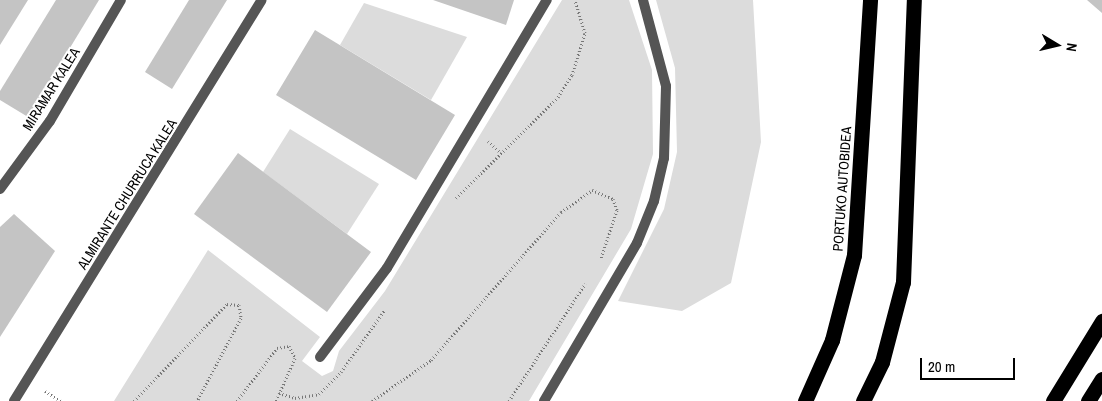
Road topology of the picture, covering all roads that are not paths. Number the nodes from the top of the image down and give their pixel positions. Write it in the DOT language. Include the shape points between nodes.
graph roads {
  1 [pos="121,0"];
  2 [pos="262,0"];
  3 [pos="547,0"];
  4 [pos="643,0"];
  5 [pos="870,0"];
  6 [pos="914,0"];
  7 [pos="0,189"];
  8 [pos="1102,321"];
  9 [pos="320,357"];
  10 [pos="1102,380"];
  11 [pos="14,401"];
  12 [pos="544,401"];
  13 [pos="805,401"];
  14 [pos="863,401"];
  15 [pos="1053,401"];
  16 [pos="1088,401"];
  1 -- 7 [label="street, MIRAMAR KALEA" via="50,121"];
  2 -- 11 [label="street, ALMIRANTE CHURRUCA KALEA"];
  3 -- 9 [label="street" via="387,268"];
  4 -- 12 [label="street" via="666,86 664,158 654,201 637,243"];
  5 -- 13 [label="highway, PORTUKO AUTOBIDEA" via="854,255 832,340"];
  6 -- 14 [label="highway" via="904,282 882,362"];
  8 -- 15 [label="highway"];
  10 -- 16 [label="highway"];
}
